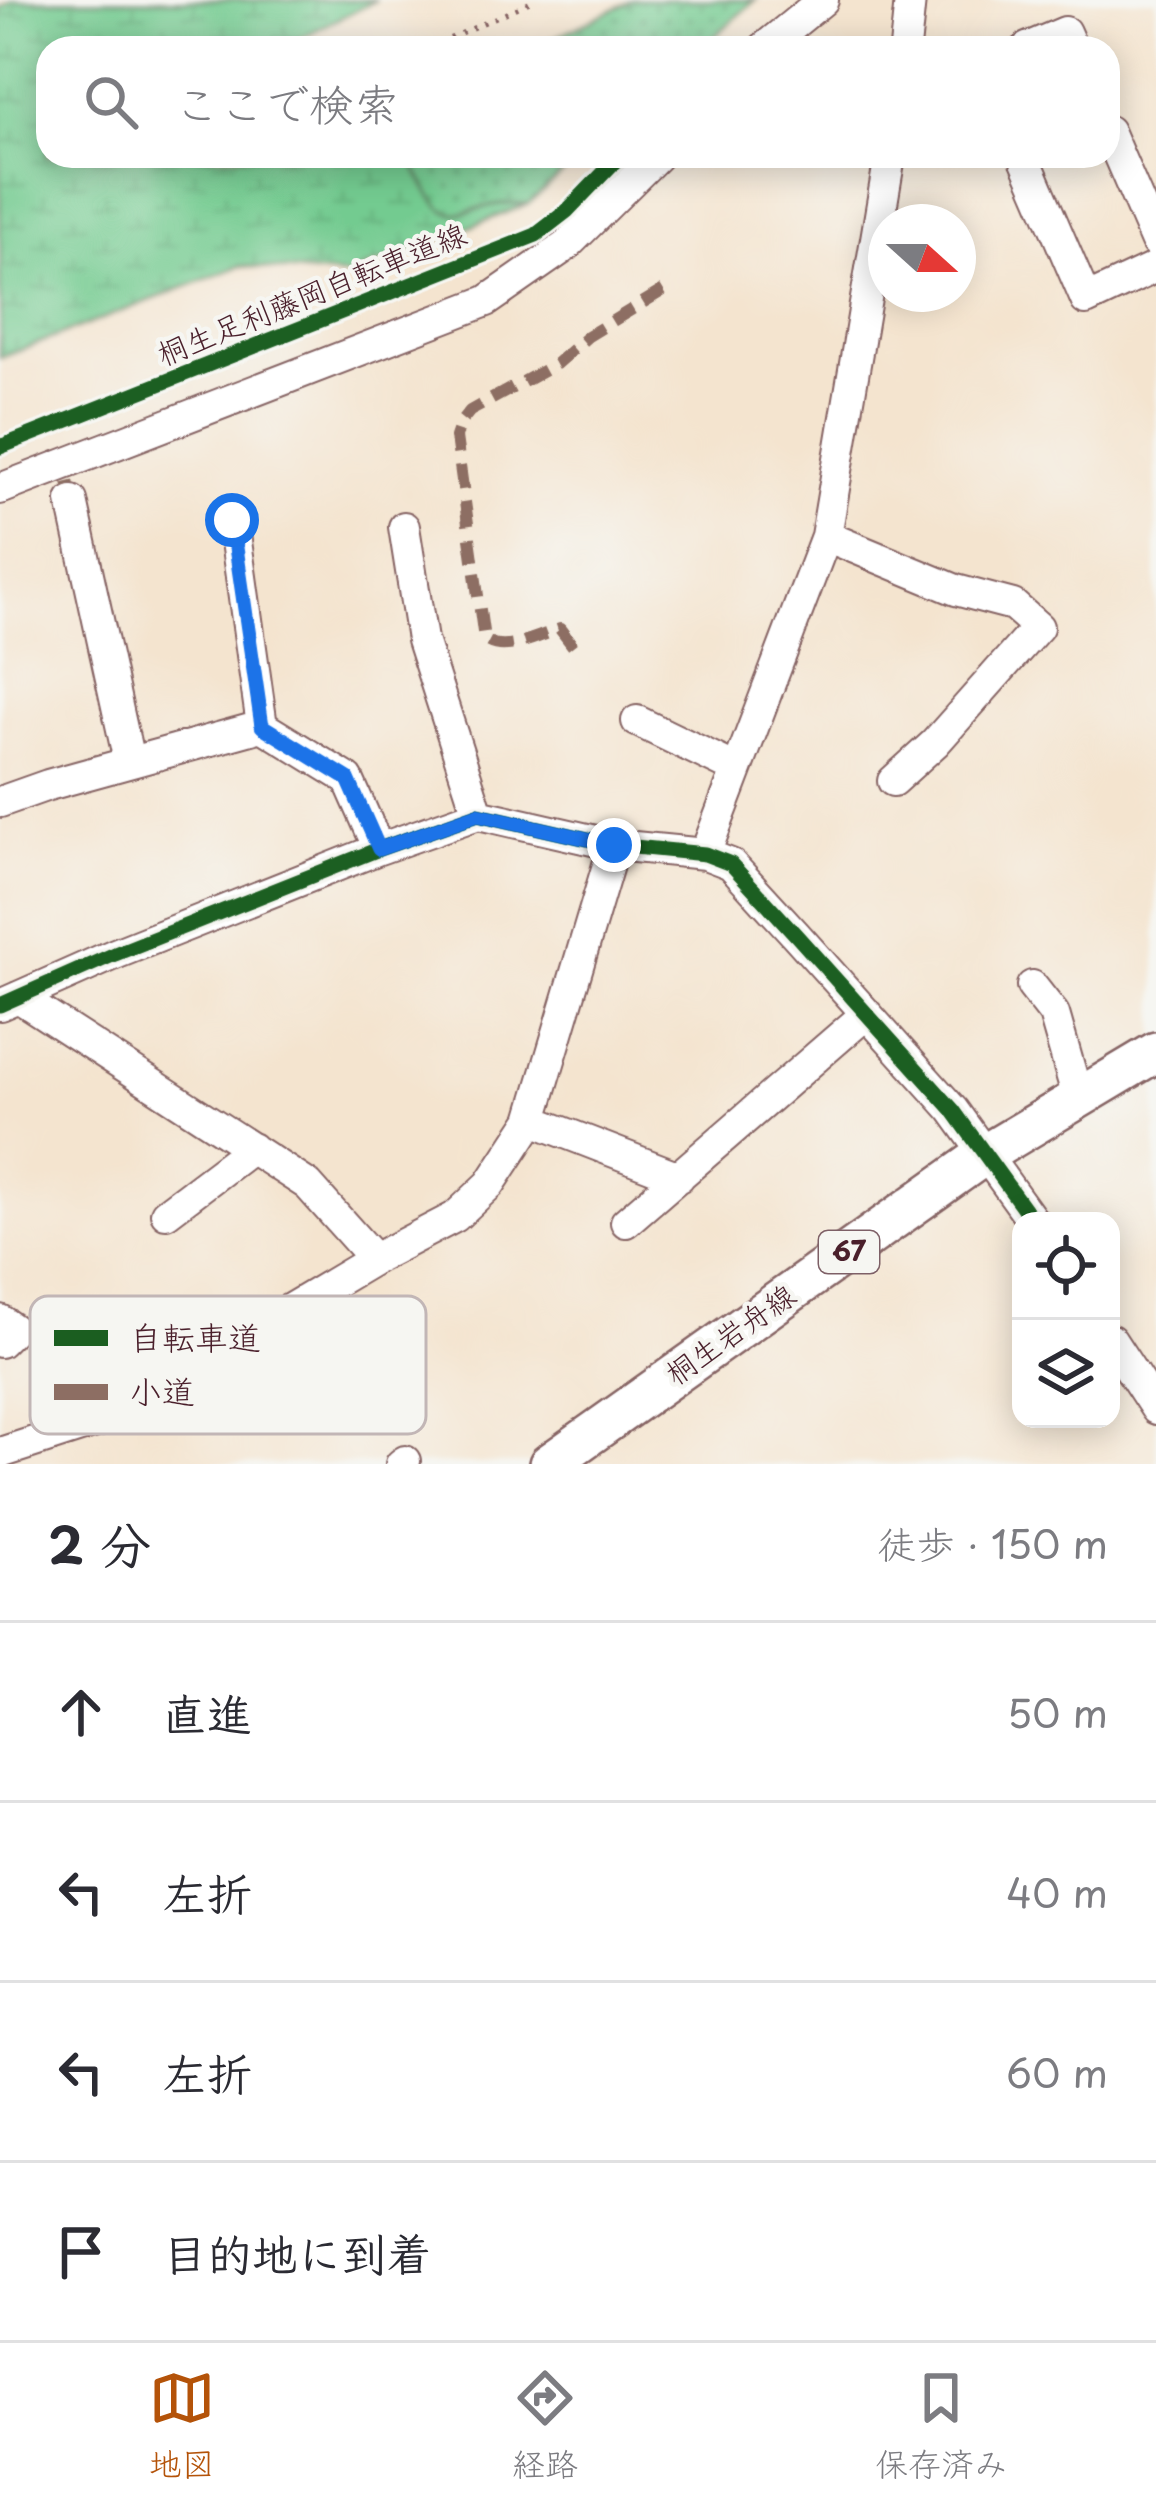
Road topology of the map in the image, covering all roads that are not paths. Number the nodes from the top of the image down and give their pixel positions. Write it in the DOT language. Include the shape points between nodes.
graph roads {
  1 [pos="823,0"];
  2 [pos="910,0"];
  3 [pos="779,36"];
  4 [pos="906,36"];
  5 [pos="1120,159"];
  6 [pos="645,168"];
  7 [pos="888,168"];
  8 [pos="1029,168"];
  9 [pos="1156,242"];
  10 [pos="1156,268"];
  11 [pos="0,489"];
  12 [pos="72,501"];
  13 [pos="232,520"];
  14 [pos="404,527"];
  15 [pos="826,536"];
  16 [pos="637,721"];
  17 [pos="262,726"];
  18 [pos="129,761"];
  19 [pos="736,769"];
  20 [pos="893,781"];
  21 [pos="0,802"];
  22 [pos="478,814"];
  23 [pos="614,845"];
  24 [pos="379,849"];
  25 [pos="705,854"];
  26 [pos="1032,986"];
  27 [pos="9,1001"];
  28 [pos="866,1015"];
  29 [pos="1156,1052"];
  30 [pos="1078,1098"];
  31 [pos="532,1120"];
  32 [pos="252,1148"];
  33 [pos="987,1153"];
  34 [pos="679,1177"];
  35 [pos="1027,1212"];
  36 [pos="166,1213"];
  37 [pos="626,1222"];
  38 [pos="374,1259"];
  39 [pos="312,1296"];
  40 [pos="0,1320"];
  41 [pos="0,1342"];
  42 [pos="1120,1354"];
  43 [pos="1156,1409"];
  44 [pos="59,1434"];
  45 [pos="0,1453"];
  46 [pos="549,1464"];
  1 -- 3 [label="street"];
  2 -- 4 [label="street"];
  5 -- 9 [label="street"];
  6 -- 11 [label="street" via="566,246 487,301"];
  7 -- 15 [label="street"];
  8 -- 10 [label="street" via="1086,300"];
  12 -- 18 [label="street"];
  13 -- 17 [label="street"];
  14 -- 22 [label="street" via="422,640"];
  15 -- 19 [label="street"];
  15 -- 20 [label="street" via="1013,605 1038,627"];
  16 -- 19 [label="street"];
  17 -- 18 [label="street"];
  17 -- 24 [label="street" via="348,779"];
  18 -- 21 [label="street"];
  19 -- 25 [label="street"];
  22 -- 23 [label="street"];
  22 -- 24 [label="street"];
  23 -- 25 [label="street"];
  23 -- 31 [label="street"];
  24 -- 27 [label="street"];
  25 -- 28 [label="street" via="731,864"];
  26 -- 30 [label="street" via="1054,1014"];
  27 -- 32 [label="street"];
  28 -- 33 [label="street"];
  28 -- 34 [label="street"];
  29 -- 30 [label="main road, 桐生岩舟線 / 67"];
  30 -- 33 [label="main road, 桐生岩舟線 / 67"];
  31 -- 34 [label="street"];
  31 -- 38 [label="street" via="490,1184 455,1217"];
  32 -- 36 [label="street"];
  32 -- 38 [label="street" via="308,1185"];
  33 -- 35 [label="street"];
  33 -- 46 [label="main road, 桐生岩舟線 / 67"];
  34 -- 37 [label="street"];
  38 -- 39 [label="street"];
  40 -- 41 [label="street" via="13,1330"];
  42 -- 43 [label="street"];
  44 -- 45 [label="street"];
}
